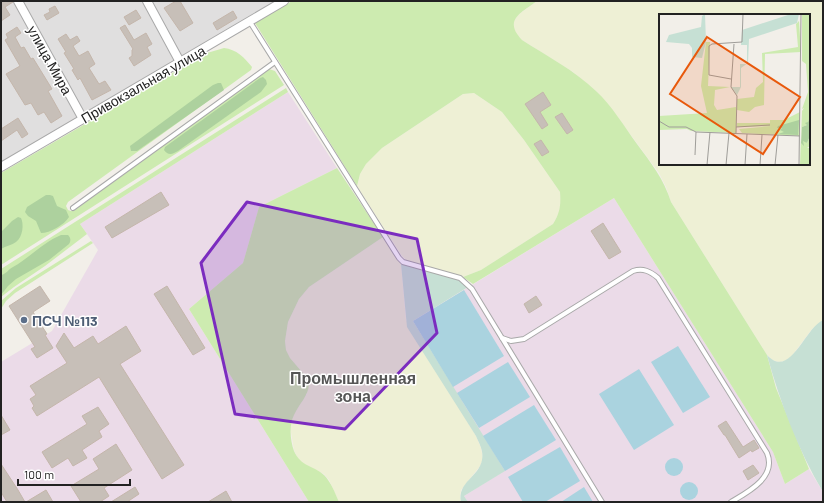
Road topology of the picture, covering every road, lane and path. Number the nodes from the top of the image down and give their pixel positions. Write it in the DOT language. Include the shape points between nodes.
graph roads {
  1 [pos="18,1"];
  2 [pos="147,1"];
  3 [pos="284,1"];
  4 [pos="250,22"];
  5 [pos="180,62"];
  6 [pos="275,62"];
  7 [pos="83,120"];
  8 [pos="1,167"];
  9 [pos="73,208"];
  10 [pos="502,338"];
  11 [pos="602,502"];
  12 [pos="731,502"];
  1 -- 7 [label="street, улица Мира"];
  2 -- 5 [label="street"];
  3 -- 4 [label="street, Привокзальная улица"];
  4 -- 5 [label="street, Привокзальная улица"];
  4 -- 6 [label="lane"];
  5 -- 7 [label="street, Привокзальная улица"];
  6 -- 9 [label="lane"];
  6 -- 10 [label="lane" via="399,258 403,262 466,282"];
  7 -- 8 [label="street, Привокзальная улица"];
  10 -- 11 [label="lane"];
  10 -- 12 [label="lane" via="511,341 524,339 633,271 643,269 651,272 658,278 769,458 770,466 764,478"];
}
